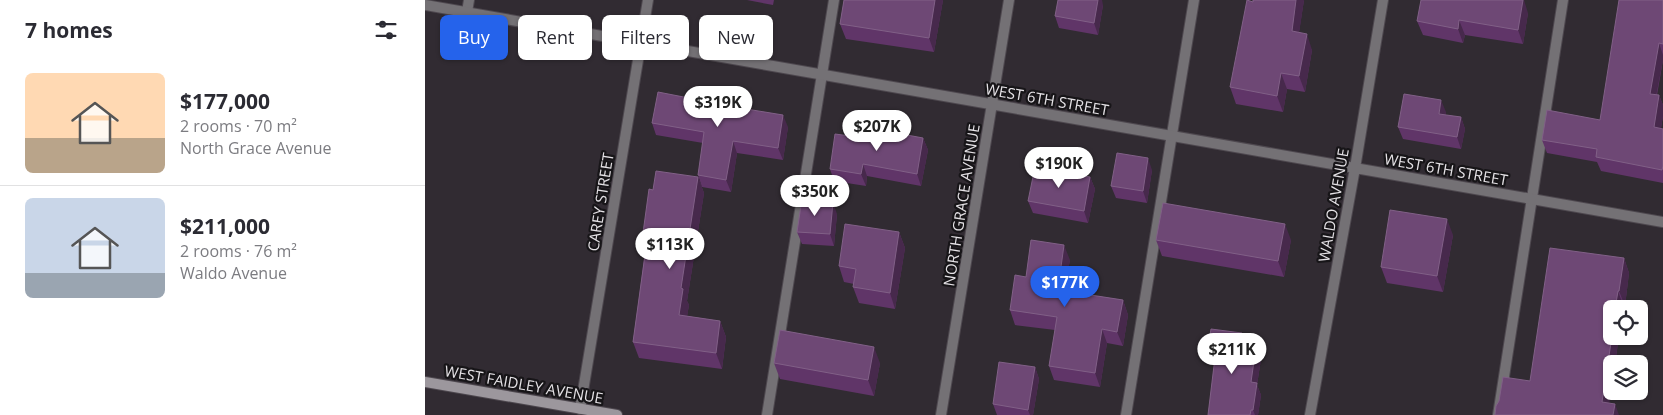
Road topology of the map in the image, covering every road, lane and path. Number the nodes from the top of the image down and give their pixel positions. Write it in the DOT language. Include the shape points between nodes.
graph roads {
  1 [pos="469,0"];
  2 [pos="648,0"];
  3 [pos="834,0"];
  4 [pos="1009,0"];
  5 [pos="1194,0"];
  6 [pos="1383,0"];
  7 [pos="1563,0"];
  8 [pos="425,5"];
  9 [pos="467,12"];
  10 [pos="646,15"];
  11 [pos="602,36"];
  12 [pos="689,51"];
  13 [pos="638,60"];
  14 [pos="822,74"];
  15 [pos="993,105"];
  16 [pos="1172,136"];
  17 [pos="1355,168"];
  18 [pos="1532,200"];
  19 [pos="1663,222"];
  20 [pos="425,382"];
  21 [pos="580,409"];
  22 [pos="617,415"];
  23 [pos="767,415"];
  24 [pos="941,415"];
  25 [pos="1126,415"];
  26 [pos="1310,415"];
  27 [pos="1498,415"];
  1 -- 9 [label="street"];
  2 -- 10 [label="street, CAREY STREET"];
  3 -- 14 [label="street"];
  4 -- 15 [label="street, NORTH GRACE AVENUE"];
  5 -- 16 [label="street"];
  6 -- 17 [label="street, WALDO AVENUE"];
  7 -- 18 [label="street"];
  8 -- 9 [label="street, WEST 6TH STREET"];
  9 -- 11 [label="street, WEST 6TH STREET"];
  12 -- 14 [label="street, WEST 6TH STREET"];
  13 -- 21 [label="street, CAREY STREET"];
  14 -- 15 [label="street, WEST 6TH STREET"];
  14 -- 23 [label="street"];
  15 -- 16 [label="street, WEST 6TH STREET"];
  15 -- 24 [label="street, NORTH GRACE AVENUE"];
  16 -- 17 [label="street, WEST 6TH STREET"];
  16 -- 25 [label="street"];
  17 -- 18 [label="street, WEST 6TH STREET"];
  17 -- 26 [label="street, WALDO AVENUE"];
  18 -- 19 [label="street, WEST 6TH STREET"];
  18 -- 27 [label="street"];
  20 -- 21 [label="street, WEST FAIDLEY AVENUE"];
  21 -- 22 [label="street, WEST FAIDLEY AVENUE"];
}
